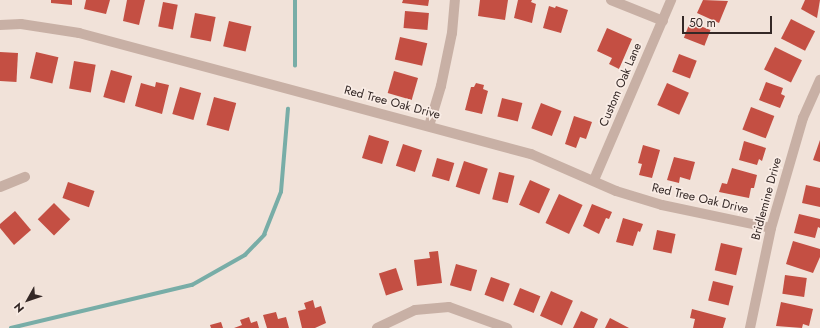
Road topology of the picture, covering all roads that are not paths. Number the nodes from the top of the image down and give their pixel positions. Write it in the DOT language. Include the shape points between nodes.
graph roads {
  1 [pos="455,0"];
  2 [pos="611,0"];
  3 [pos="671,0"];
  4 [pos="663,21"];
  5 [pos="0,25"];
  6 [pos="820,80"];
  7 [pos="429,126"];
  8 [pos="25,177"];
  9 [pos="594,180"];
  10 [pos="0,187"];
  11 [pos="771,228"];
  12 [pos="377,328"];
  13 [pos="507,328"];
  14 [pos="750,328"];
  1 -- 7 [label="street" via="449,48"];
  2 -- 4 [label="street"];
  3 -- 4 [label="street, Custom Oak Lane"];
  4 -- 9 [label="street, Custom Oak Lane"];
  5 -- 7 [label="street, Red Tree Oak Drive" via="21,24 79,33"];
  6 -- 11 [label="street, Bridlemine Drive" via="803,118"];
  7 -- 9 [label="street, Red Tree Oak Drive" via="531,154"];
  8 -- 10 [label="street"];
  9 -- 11 [label="street, Red Tree Oak Drive" via="662,205"];
  11 -- 14 [label="street, Bridlemine Drive"];
  12 -- 13 [label="street" via="415,310 449,307"];
}
